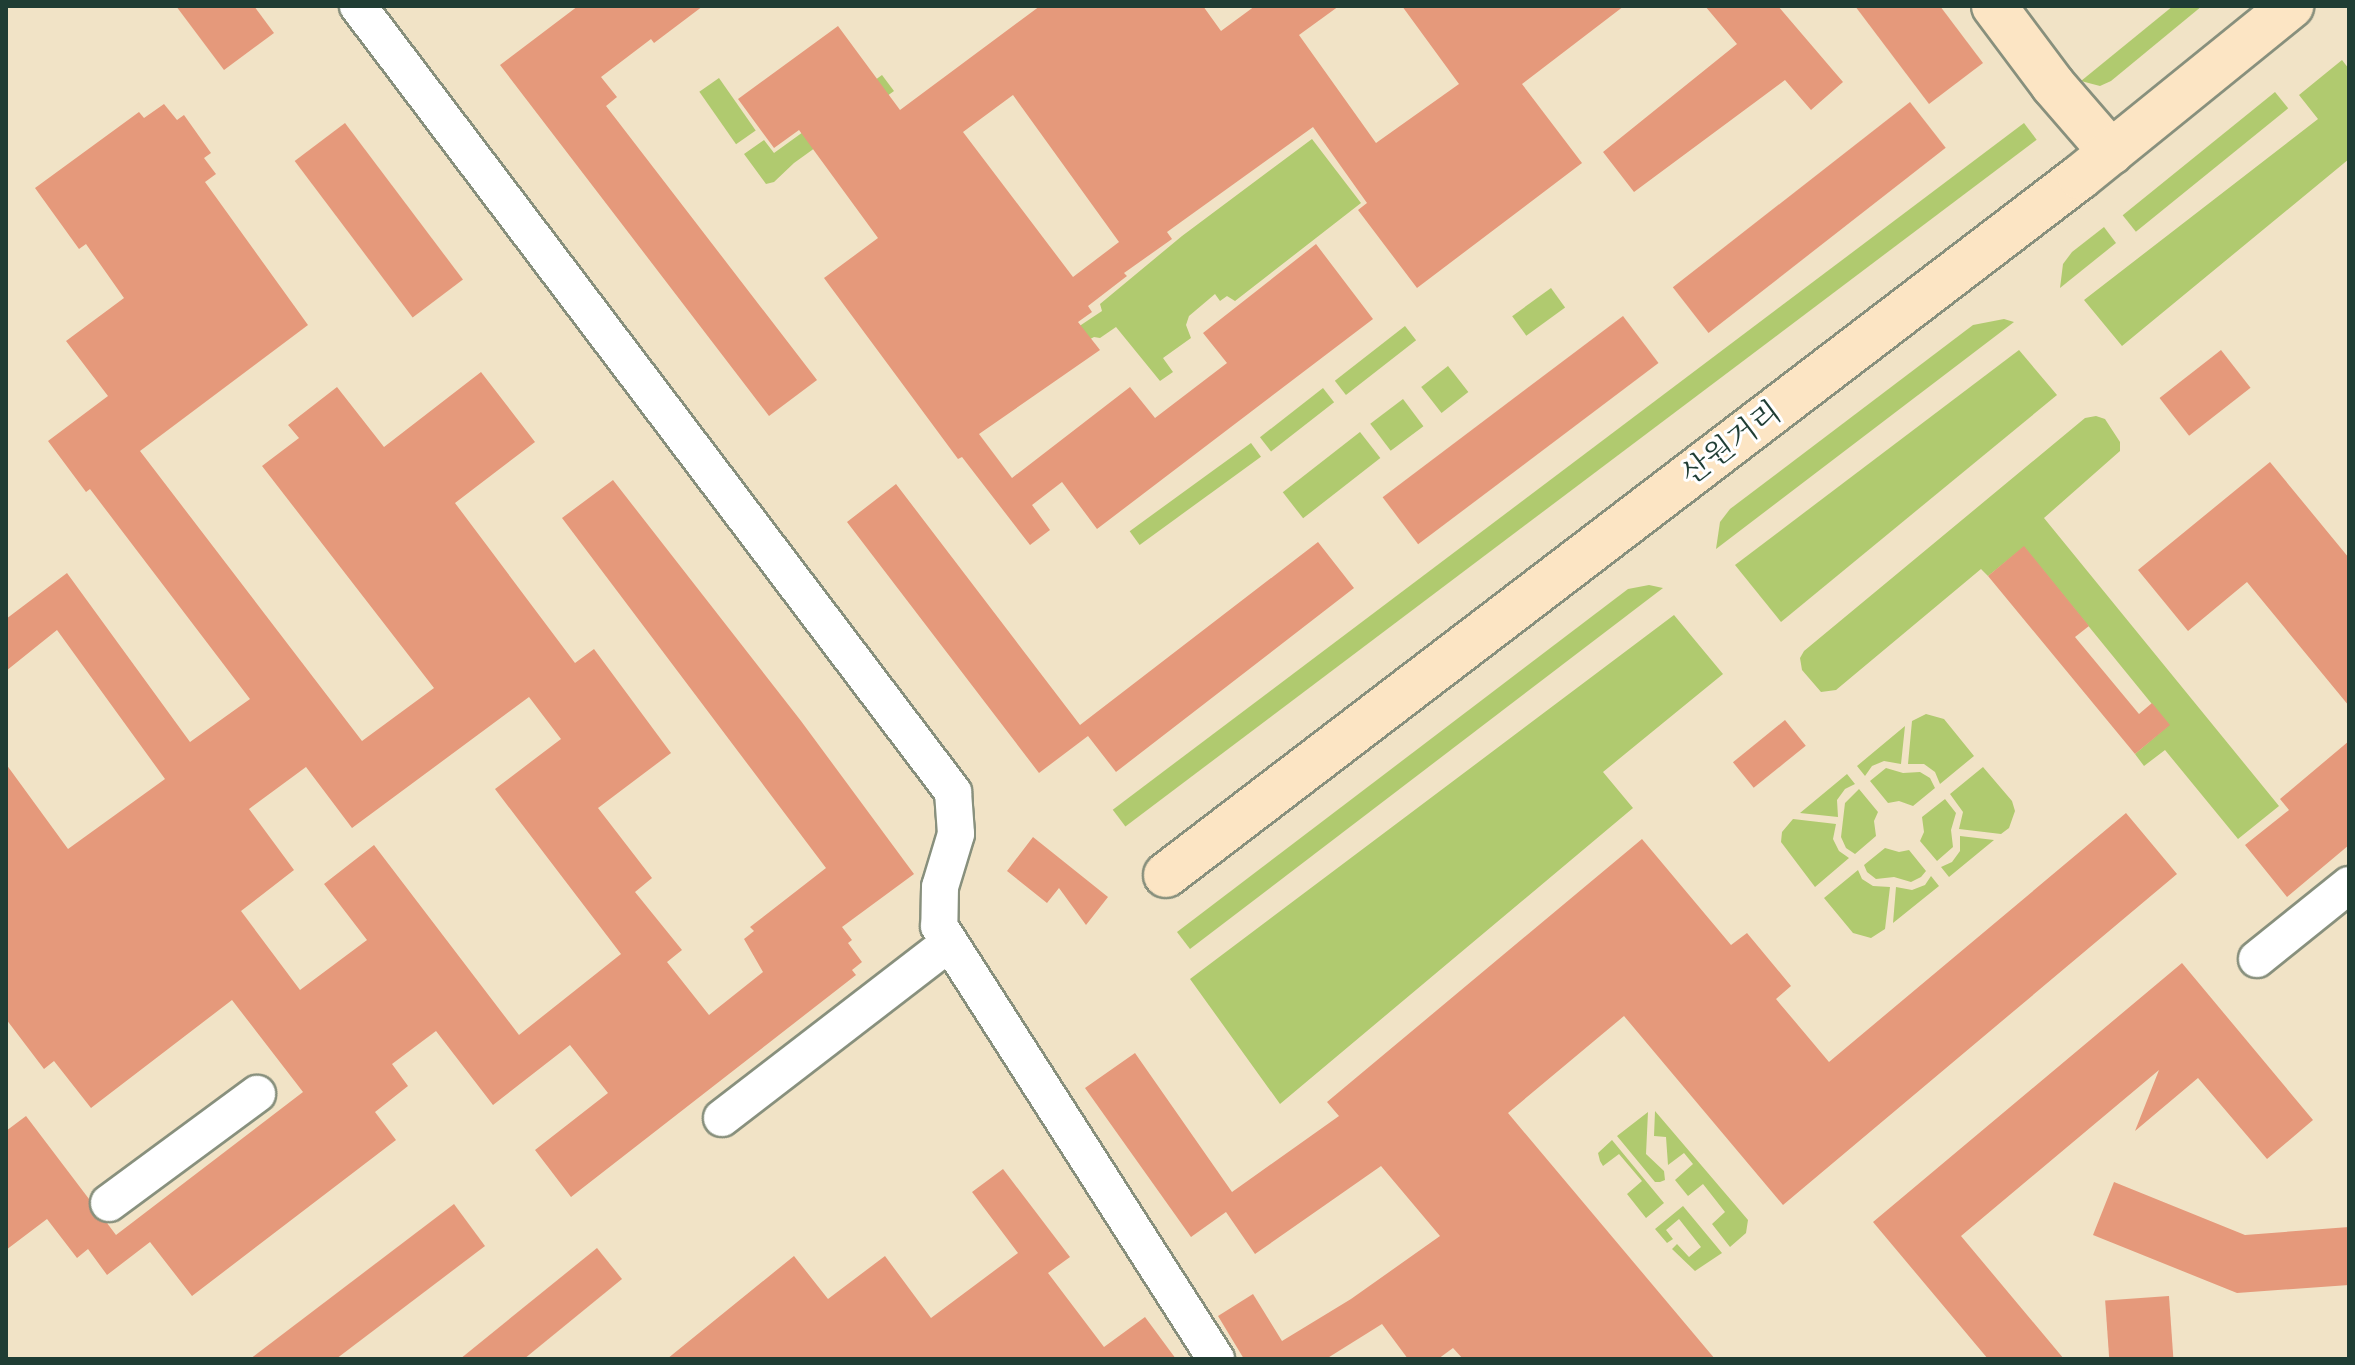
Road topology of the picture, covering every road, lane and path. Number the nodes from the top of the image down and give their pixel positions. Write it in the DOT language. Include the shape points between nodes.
graph roads {
  1 [pos="358,6"];
  2 [pos="1994,6"];
  3 [pos="2291,6"];
  4 [pos="2111,152"];
  5 [pos="1166,875"];
  6 [pos="2349,885"];
  7 [pos="948,944"];
  8 [pos="2257,959"];
  9 [pos="257,1094"];
  10 [pos="722,1118"];
  11 [pos="109,1203"];
  12 [pos="1216,1359"];
  1 -- 7 [label="street" via="953,792 956,834 940,887 939,926"];
  2 -- 4 [label="main road"];
  3 -- 4 [label="main road, 산원거리"];
  4 -- 5 [label="main road, 산원거리"];
  6 -- 8 [label="street"];
  7 -- 10 [label="street"];
  7 -- 12 [label="street"];
  9 -- 11 [label="street"];
}
